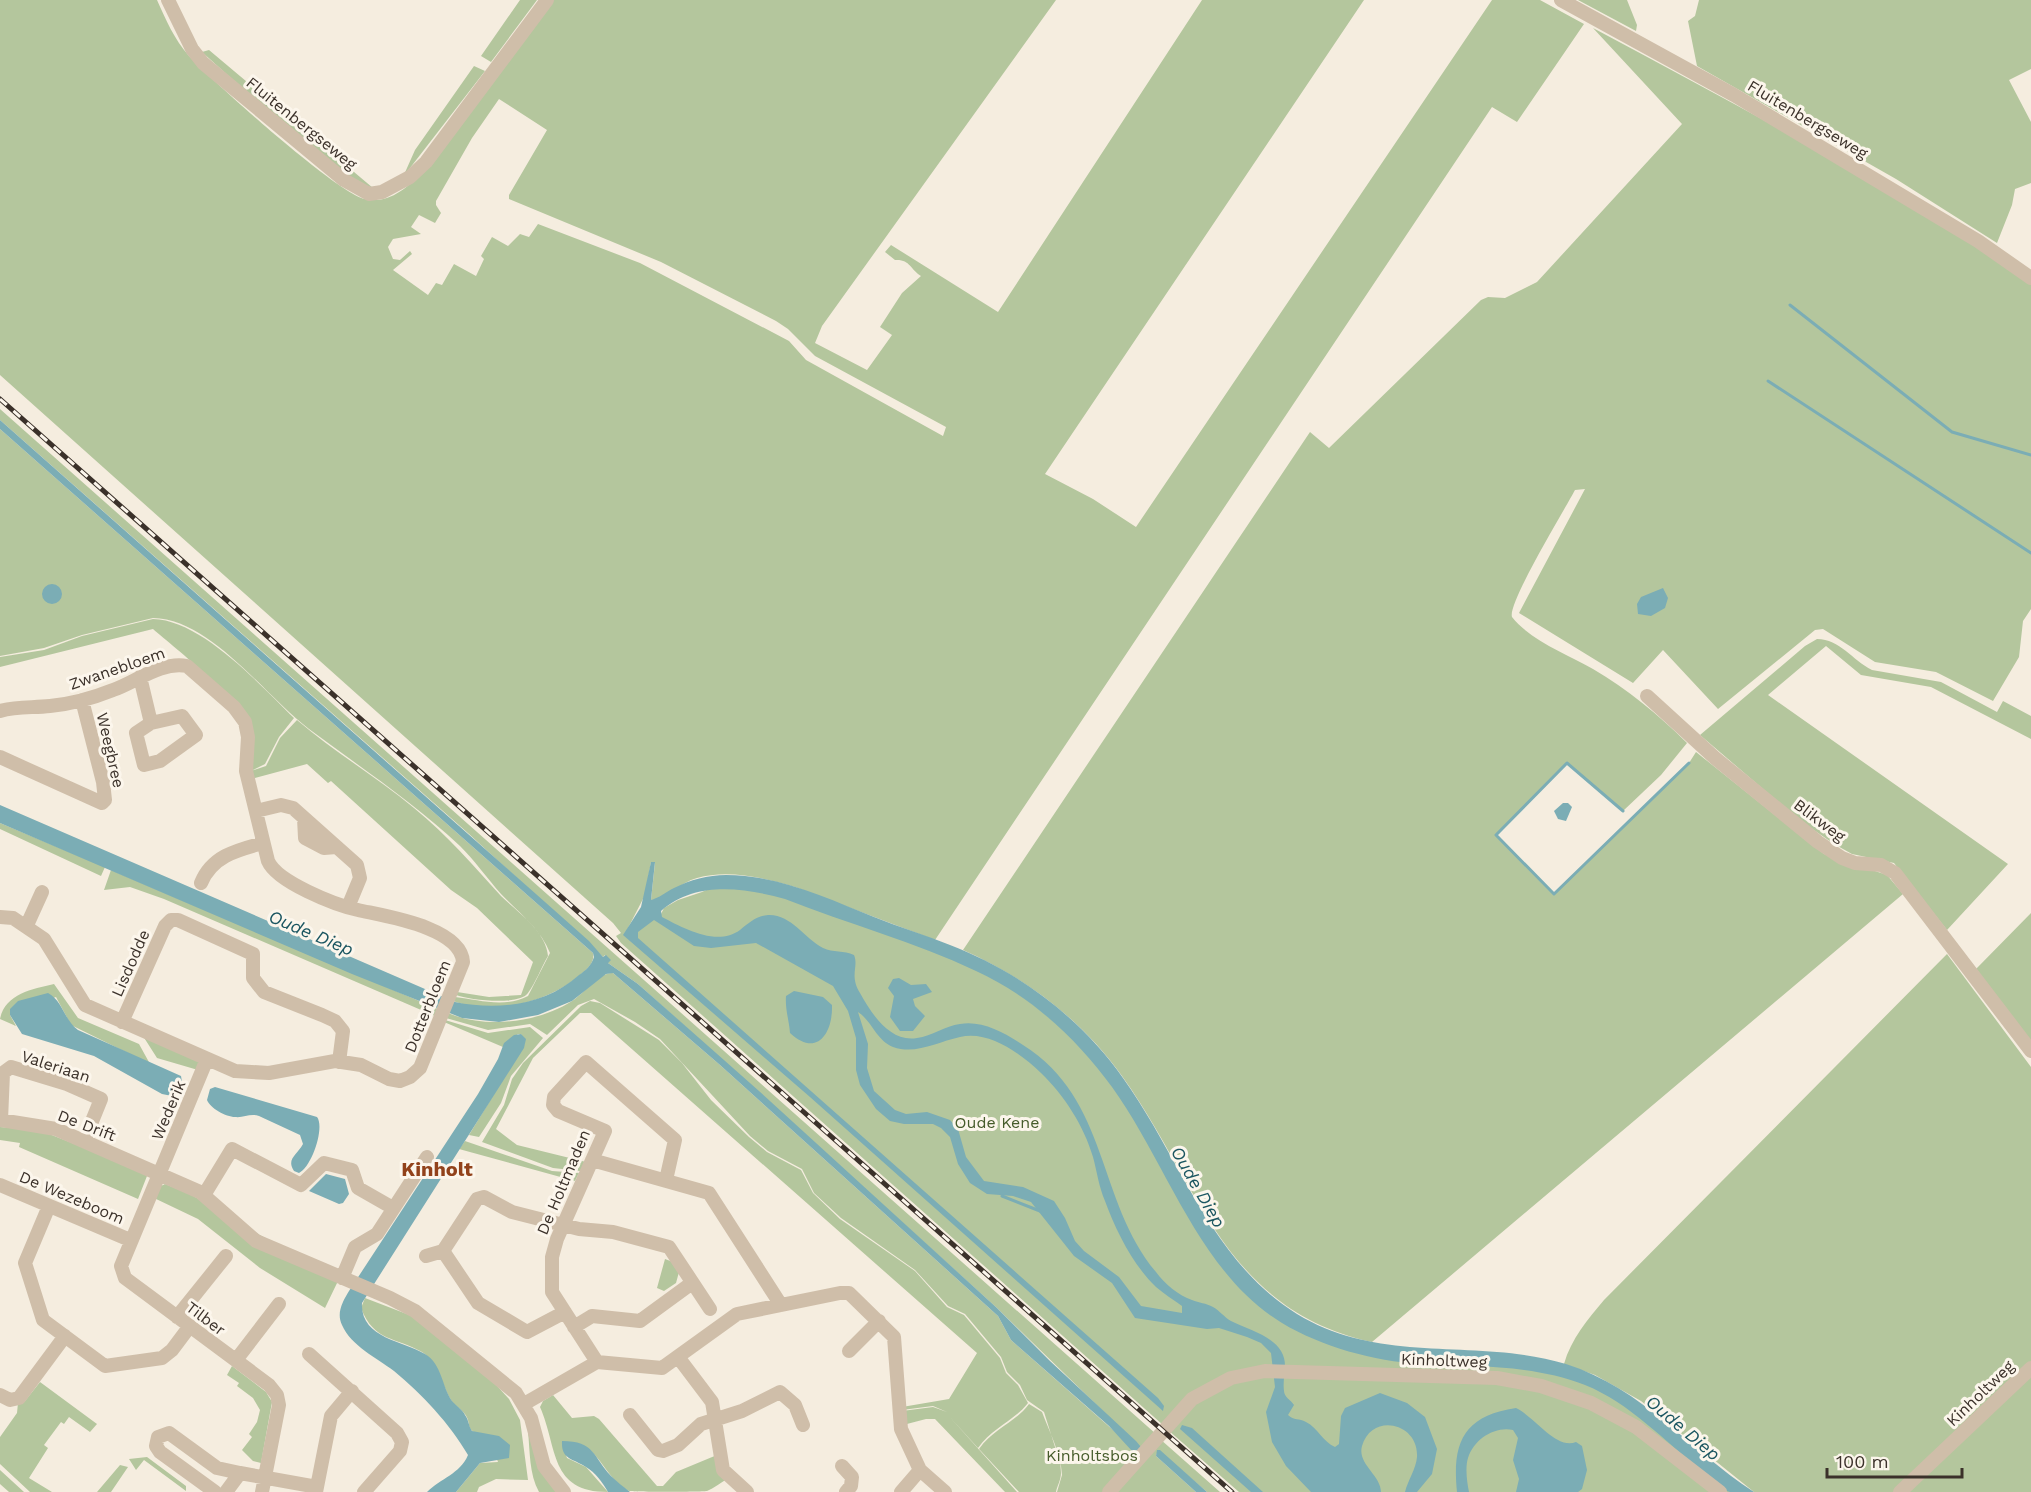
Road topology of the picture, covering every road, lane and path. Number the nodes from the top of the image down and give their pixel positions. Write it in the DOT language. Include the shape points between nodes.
graph roads {
  1 [pos="168,0"];
  2 [pos="547,0"];
  3 [pos="1561,0"];
  4 [pos="2031,278"];
  5 [pos="140,677"];
  6 [pos="1647,696"];
  7 [pos="82,700"];
  8 [pos="0,711"];
  9 [pos="151,723"];
  10 [pos="0,757"];
  11 [pos="246,771"];
  12 [pos="256,811"];
  13 [pos="264,843"];
  14 [pos="201,883"];
  15 [pos="42,892"];
  16 [pos="348,907"];
  17 [pos="0,917"];
  18 [pos="27,925"];
  19 [pos="122,1022"];
  20 [pos="2031,1051"];
  21 [pos="207,1059"];
  22 [pos="339,1062"];
  23 [pos="1,1120"];
  24 [pos="84,1141"];
  25 [pos="427,1157"];
  26 [pos="592,1160"];
  27 [pos="159,1173"];
  28 [pos="666,1180"];
  29 [pos="0,1185"];
  30 [pos="204,1195"];
  31 [pos="49,1206"];
  32 [pos="393,1208"];
  33 [pos="563,1225"];
  34 [pos="130,1240"];
  35 [pos="443,1251"];
  36 [pos="226,1256"];
  37 [pos="426,1256"];
  38 [pos="342,1278"];
  39 [pos="692,1283"];
  40 [pos="279,1304"];
  41 [pos="781,1305"];
  42 [pos="710,1309"];
  43 [pos="565,1312"];
  44 [pos="177,1317"];
  45 [pos="879,1321"];
  46 [pos="190,1326"];
  47 [pos="574,1327"];
  48 [pos="65,1336"];
  49 [pos="849,1351"];
  50 [pos="309,1354"];
  51 [pos="678,1357"];
  52 [pos="236,1360"];
  53 [pos="597,1362"];
  54 [pos="2031,1368"];
  55 [pos="352,1391"];
  56 [pos="0,1395"];
  57 [pos="525,1404"];
  58 [pos="630,1415"];
  59 [pos="715,1419"];
  60 [pos="803,1425"];
  61 [pos="843,1466"];
  62 [pos="920,1470"];
  63 [pos="240,1473"];
  64 [pos="265,1477"];
  65 [pos="317,1490"];
  66 [pos="215,1492"];
  67 [pos="226,1492"];
  68 [pos="262,1492"];
  69 [pos="364,1492"];
  70 [pos="564,1492"];
  71 [pos="747,1492"];
  72 [pos="846,1492"];
  73 [pos="901,1492"];
  74 [pos="945,1492"];
  75 [pos="1109,1492"];
  76 [pos="1720,1492"];
  77 [pos="1900,1492"];
  1 -- 2 [label="street, Fluitenbergseweg" via="203,63 344,180 369,194 398,186 426,162"];
  3 -- 4 [label="street, Fluitenbergseweg" via="1831,152 1978,241"];
  5 -- 7 [label="street, Zwanebloem"];
  5 -- 9 [label="street"];
  5 -- 11 [label="street, Zwanebloem" via="177,665 194,670 242,717 248,732"];
  6 -- 20 [label="street, Blikweg" via="1818,842 1842,858 1881,865 1895,873"];
  7 -- 8 [label="street, Zwanebloem"];
  7 -- 10 [label="street, Weegbree" via="103,782 102,803"];
  11 -- 12 [label="street, Dotterbloem"];
  12 -- 13 [label="street, Dotterbloem"];
  12 -- 16 [label="street" via="282,805 293,808 304,818 305,838 324,848 336,846 360,871"];
  13 -- 14 [label="street" via="234,851 207,868"];
  13 -- 16 [label="street, Dotterbloem" via="270,866 279,876"];
  15 -- 18 [label="street"];
  16 -- 22 [label="street, Dotterbloem" via="401,918 452,941 463,962 420,1068 406,1079 394,1080 361,1065"];
  17 -- 18 [label="street"];
  18 -- 19 [label="street" via="44,939 85,1005"];
  19 -- 21 [label="street, Dotterbloem"];
  19 -- 22 [label="street, Lisdodde" via="165,926 178,920 253,954 254,978 264,992 335,1021 343,1031"];
  21 -- 22 [label="street, Dotterbloem" via="235,1071 269,1073"];
  21 -- 27 [label="street, Wederik"];
  23 -- 24 [label="street, De Drift" via="56,1129"];
  23 -- 24 [label="street, Valeriaan" via="3,1073 11,1067 101,1099"];
  24 -- 27 [label="street, De Drift"];
  25 -- 32 [label="street"];
  26 -- 28 [label="street"];
  26 -- 28 [label="street, De Holtmaden" via="605,1131 558,1112 553,1105 554,1098 586,1062 675,1140"];
  26 -- 33 [label="street, De Holtmaden"];
  27 -- 30 [label="street, De Drift"];
  27 -- 34 [label="street, Tilber"];
  28 -- 41 [label="street" via="700,1189 712,1197"];
  29 -- 31 [label="street, De Wezeboom"];
  30 -- 32 [label="street" via="232,1149 301,1185 324,1163 352,1170 358,1188"];
  30 -- 38 [label="street, De Drift" via="256,1241"];
  31 -- 34 [label="street, De Wezeboom"];
  31 -- 48 [label="street" via="25,1263 43,1320"];
  32 -- 38 [label="street" via="377,1233 354,1247"];
  33 -- 35 [label="street" via="512,1212 490,1199 480,1198"];
  33 -- 39 [label="street" via="613,1232 669,1247"];
  33 -- 43 [label="street, De Holtmaden" via="554,1248 552,1293"];
  34 -- 44 [label="street, Tilber" via="122,1261 123,1274"];
  35 -- 37 [label="street"];
  35 -- 43 [label="street" via="478,1302 524,1331 532,1331"];
  36 -- 44 [label="street"];
  38 -- 57 [label="street, De Drift" via="415,1311 507,1383"];
  39 -- 42 [label="street"];
  39 -- 47 [label="street" via="640,1321 592,1316"];
  40 -- 52 [label="street"];
  41 -- 45 [label="street" via="845,1292 857,1298"];
  41 -- 51 [label="street" via="737,1314"];
  43 -- 47 [label="street, De Holtmaden"];
  44 -- 46 [label="street, Tilber"];
  45 -- 49 [label="street"];
  45 -- 62 [label="street" via="894,1336 900,1421"];
  46 -- 48 [label="street" via="162,1358 105,1366"];
  46 -- 52 [label="street, Tilber"];
  47 -- 53 [label="street, De Holtmaden"];
  48 -- 56 [label="street" via="19,1398 10,1400"];
  50 -- 55 [label="street"];
  51 -- 53 [label="street" via="662,1368"];
  51 -- 59 [label="street" via="712,1402"];
  52 -- 64 [label="street, Tilber" via="277,1395 278,1410"];
  53 -- 57 [label="street"];
  54 -- 77 [label="street, Kinholtweg"];
  55 -- 65 [label="street" via="331,1416"];
  55 -- 69 [label="street" via="402,1442 400,1451"];
  57 -- 70 [label="street" via="544,1466"];
  58 -- 59 [label="street" via="657,1450 663,1451 678,1445 701,1424"];
  59 -- 60 [label="street" via="780,1392 795,1406"];
  59 -- 71 [label="street" via="723,1470"];
  61 -- 72 [label="street" via="852,1477"];
  62 -- 73 [label="street"];
  62 -- 74 [label="street"];
  63 -- 64 [label="street"];
  63 -- 66 [label="street" via="217,1468 169,1433 158,1437 156,1446 160,1452"];
  63 -- 67 [label="street"];
  64 -- 65 [label="street"];
  64 -- 68 [label="street, Tilber"];
  75 -- 76 [label="street, Kinholtweg" via="1184,1407 1203,1392 1231,1378 1270,1371 1497,1378 1541,1386 1623,1419"];
}
